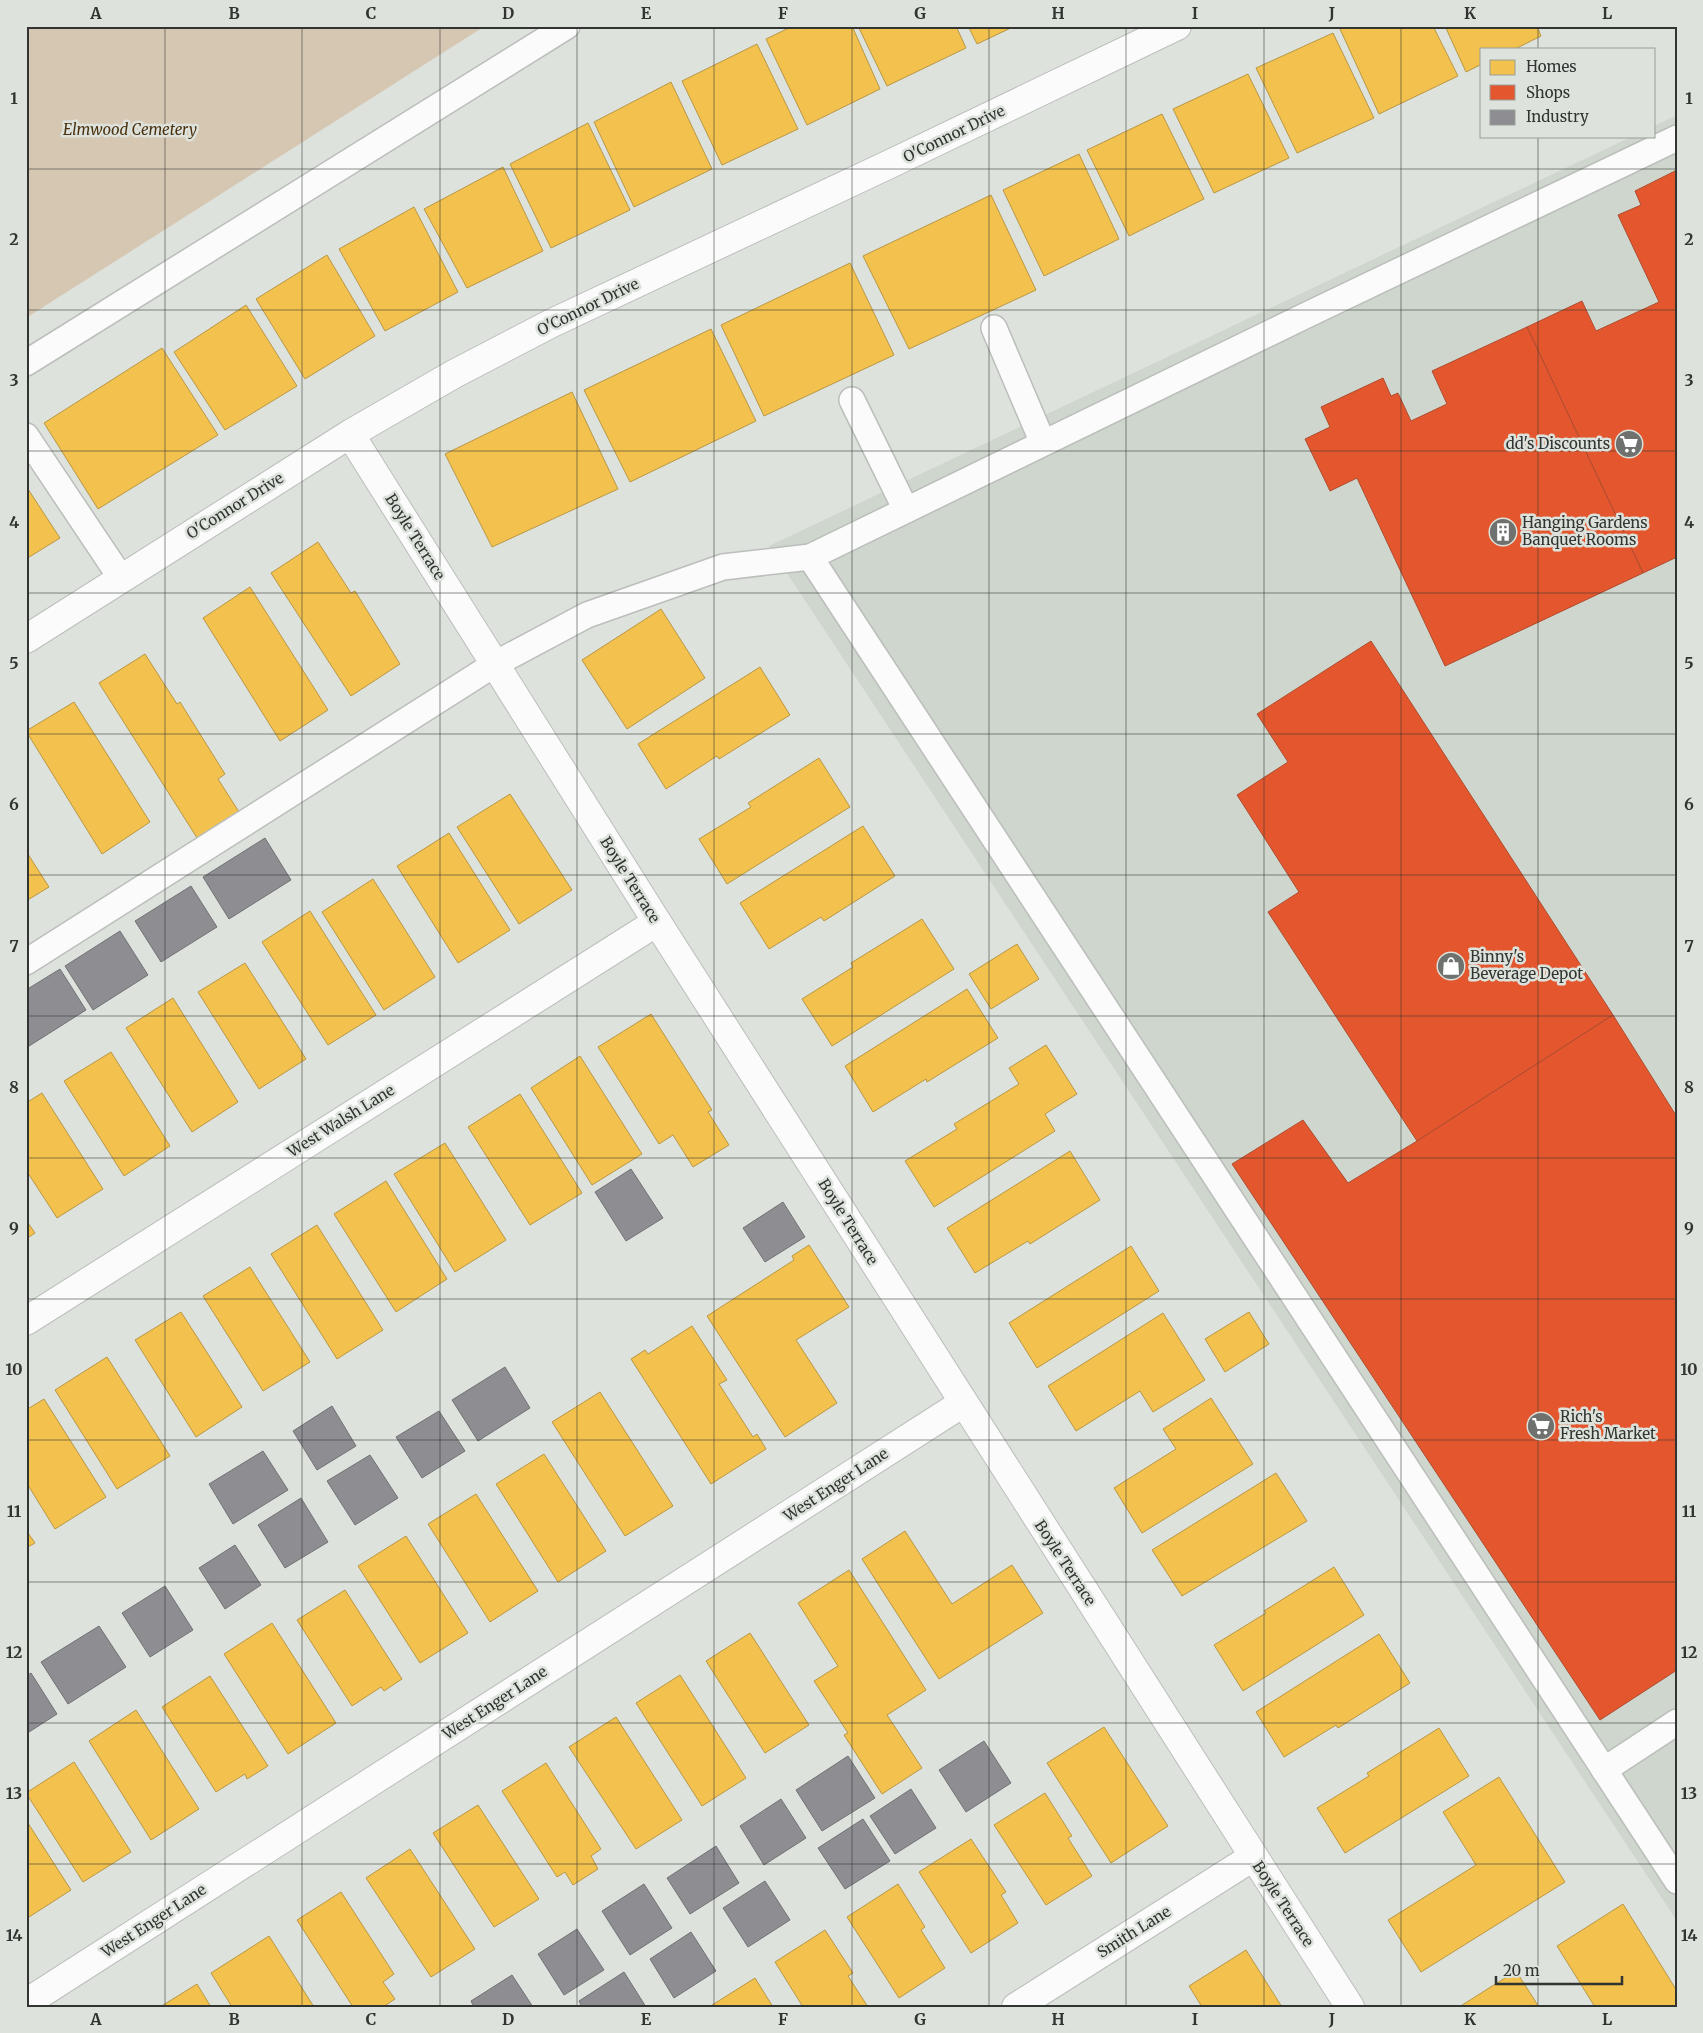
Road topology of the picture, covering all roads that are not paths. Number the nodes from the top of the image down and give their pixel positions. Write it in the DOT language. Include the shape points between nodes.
graph roads {
  1 [pos="567,26"];
  2 [pos="1177,26"];
  3 [pos="1677,138"];
  4 [pos="994,328"];
  5 [pos="26,362"];
  6 [pos="852,400"];
  7 [pos="350,434"];
  8 [pos="26,436"];
  9 [pos="1043,443"];
  10 [pos="906,510"];
  11 [pos="810,557"];
  12 [pos="121,578"];
  13 [pos="26,639"];
  14 [pos="495,664"];
  15 [pos="657,922"];
  16 [pos="26,962"];
  17 [pos="26,1321"];
  18 [pos="963,1403"];
  19 [pos="1677,1722"];
  20 [pos="1604,1770"];
  21 [pos="1253,1857"];
  22 [pos="1674,1871"];
  23 [pos="26,2003"];
  24 [pos="1016,2007"];
  25 [pos="1350,2007"];
  1 -- 5 [label="lane"];
  2 -- 7 [label="street, O'Connor Drive" via="552,324 454,374"];
  3 -- 9 [label="lane"];
  4 -- 9 [label="lane"];
  6 -- 10 [label="lane"];
  7 -- 12 [label="street, O'Connor Drive"];
  7 -- 14 [label="street, Boyle Terrace"];
  8 -- 12 [label="lane"];
  9 -- 10 [label="lane"];
  10 -- 11 [label="lane"];
  11 -- 14 [label="lane" via="723,567 587,616"];
  11 -- 20 [label="lane"];
  12 -- 13 [label="street, O'Connor Drive"];
  14 -- 15 [label="street, Boyle Terrace"];
  14 -- 16 [label="lane"];
  15 -- 17 [label="street, West Walsh Lane"];
  15 -- 18 [label="street, Boyle Terrace"];
  18 -- 21 [label="street, Boyle Terrace"];
  18 -- 23 [label="street, West Enger Lane"];
  19 -- 20 [label="lane"];
  20 -- 22 [label="lane"];
  21 -- 24 [label="street, Smith Lane"];
  21 -- 25 [label="street, Boyle Terrace"];
}
